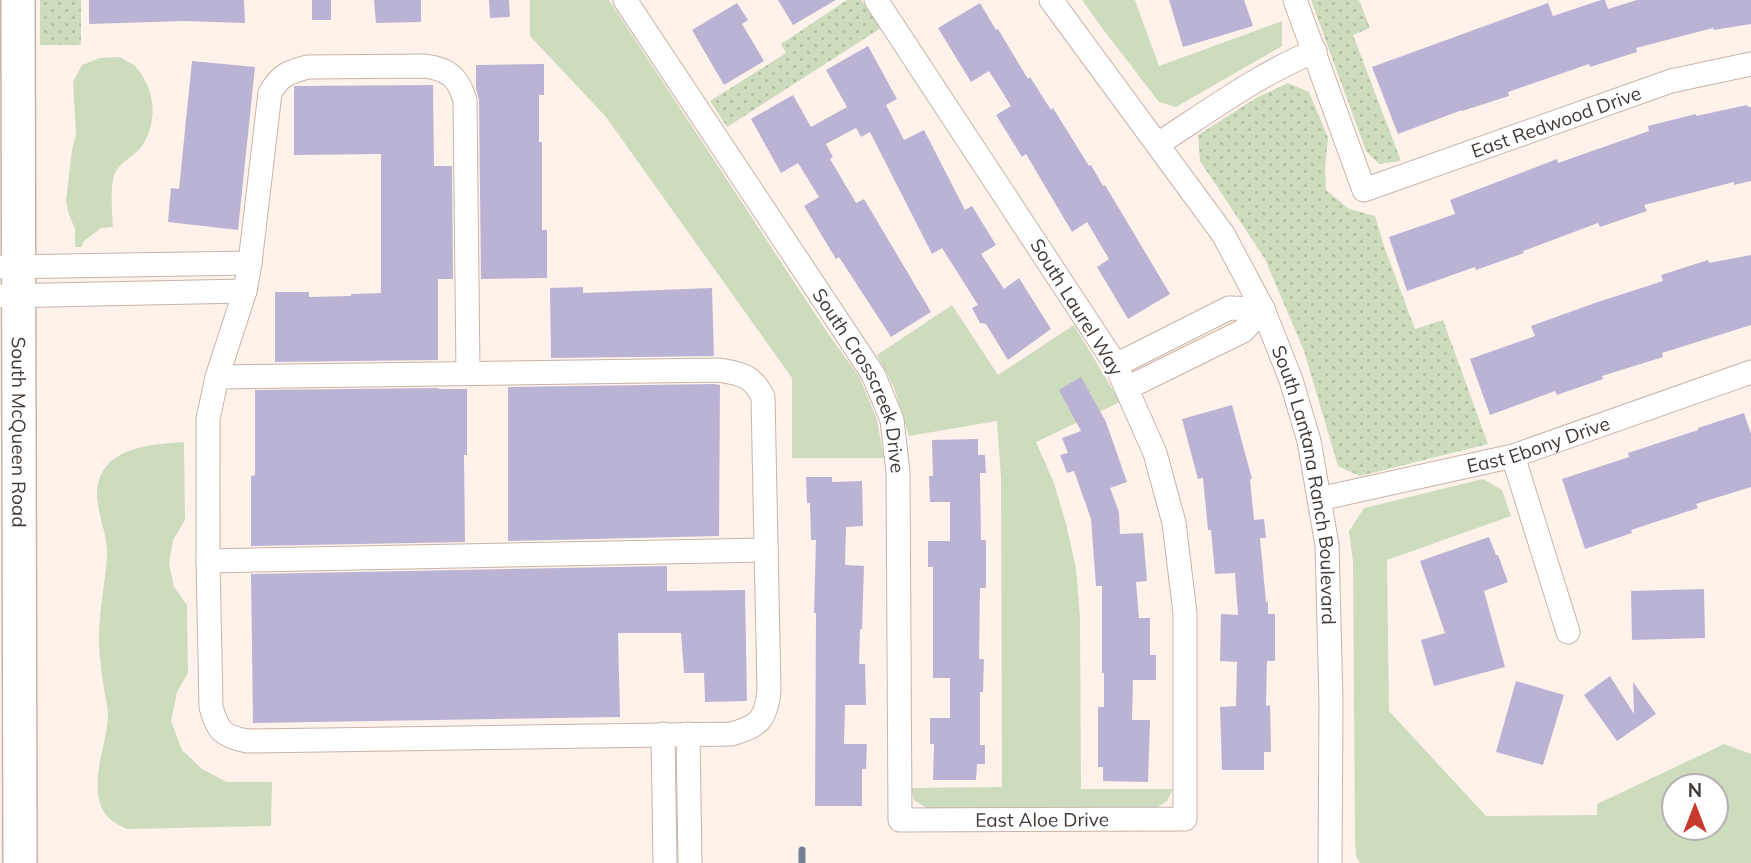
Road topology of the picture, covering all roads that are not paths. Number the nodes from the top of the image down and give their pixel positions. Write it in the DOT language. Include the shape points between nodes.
graph roads {
  1 [pos="18,0"];
  2 [pos="625,0"];
  3 [pos="876,0"];
  4 [pos="1051,0"];
  5 [pos="1295,0"];
  6 [pos="1315,51"];
  7 [pos="1751,64"];
  8 [pos="1158,144"];
  9 [pos="250,263"];
  10 [pos="144,265"];
  11 [pos="9,281"];
  12 [pos="245,291"];
  13 [pos="144,293"];
  14 [pos="1263,309"];
  15 [pos="1116,365"];
  16 [pos="1751,372"];
  17 [pos="468,374"];
  18 [pos="217,377"];
  19 [pos="1127,388"];
  20 [pos="1513,456"];
  21 [pos="1319,499"];
  22 [pos="766,550"];
  23 [pos="208,561"];
  24 [pos="1568,632"];
  25 [pos="663,734"];
  26 [pos="688,734"];
  27 [pos="1185,819"];
  28 [pos="900,820"];
  29 [pos="664,821"];
  30 [pos="689,821"];
  31 [pos="20,863"];
  32 [pos="665,863"];
  33 [pos="690,863"];
  34 [pos="1330,863"];
  1 -- 11 [label="main road, South McQueen Road"];
  2 -- 28 [label="street, South Crosscreek Drive" via="873,374 892,420 898,472"];
  3 -- 15 [label="street, South Laurel Way"];
  4 -- 8 [label="street, South Lantana Ranch Boulevard"];
  5 -- 6 [label="street"];
  6 -- 7 [label="street, East Redwood Drive" via="1364,190 1671,81"];
  6 -- 8 [label="street" via="1249,85"];
  8 -- 14 [label="street, South Lantana Ranch Boulevard" via="1223,234"];
  9 -- 10 [label="street"];
  9 -- 12 [label="street"];
  9 -- 17 [label="street" via="270,93 278,79 307,67 424,66 450,74 465,100"];
  10 -- 11 [label="street"];
  10 -- 13 [label="street"];
  11 -- 13 [label="street"];
  11 -- 31 [label="main road, South McQueen Road"];
  12 -- 13 [label="street"];
  12 -- 18 [label="street"];
  14 -- 15 [label="street" via="1229,308"];
  14 -- 19 [label="street" via="1243,331"];
  14 -- 21 [label="street, South Lantana Ranch Boulevard" via="1291,380"];
  15 -- 19 [label="street, South Laurel Way"];
  16 -- 20 [label="street, East Ebony Drive"];
  17 -- 18 [label="street"];
  17 -- 22 [label="street" via="719,370 741,374 757,384 763,397"];
  18 -- 23 [label="street" via="208,419"];
  19 -- 27 [label="street, South Laurel Way" via="1155,453 1174,523 1185,613"];
  20 -- 21 [label="street, East Ebony Drive"];
  20 -- 24 [label="street"];
  21 -- 34 [label="street, South Lantana Ranch Boulevard" via="1327,545"];
  22 -- 23 [label="street"];
  22 -- 26 [label="street" via="767,708 747,730"];
  23 -- 25 [label="street" via="211,707 216,725 229,738"];
  25 -- 26 [label="street"];
  25 -- 29 [label="street"];
  26 -- 30 [label="street"];
  27 -- 28 [label="street, East Aloe Drive"];
  29 -- 30 [label="street"];
  29 -- 32 [label="street"];
  30 -- 33 [label="street"];
}
